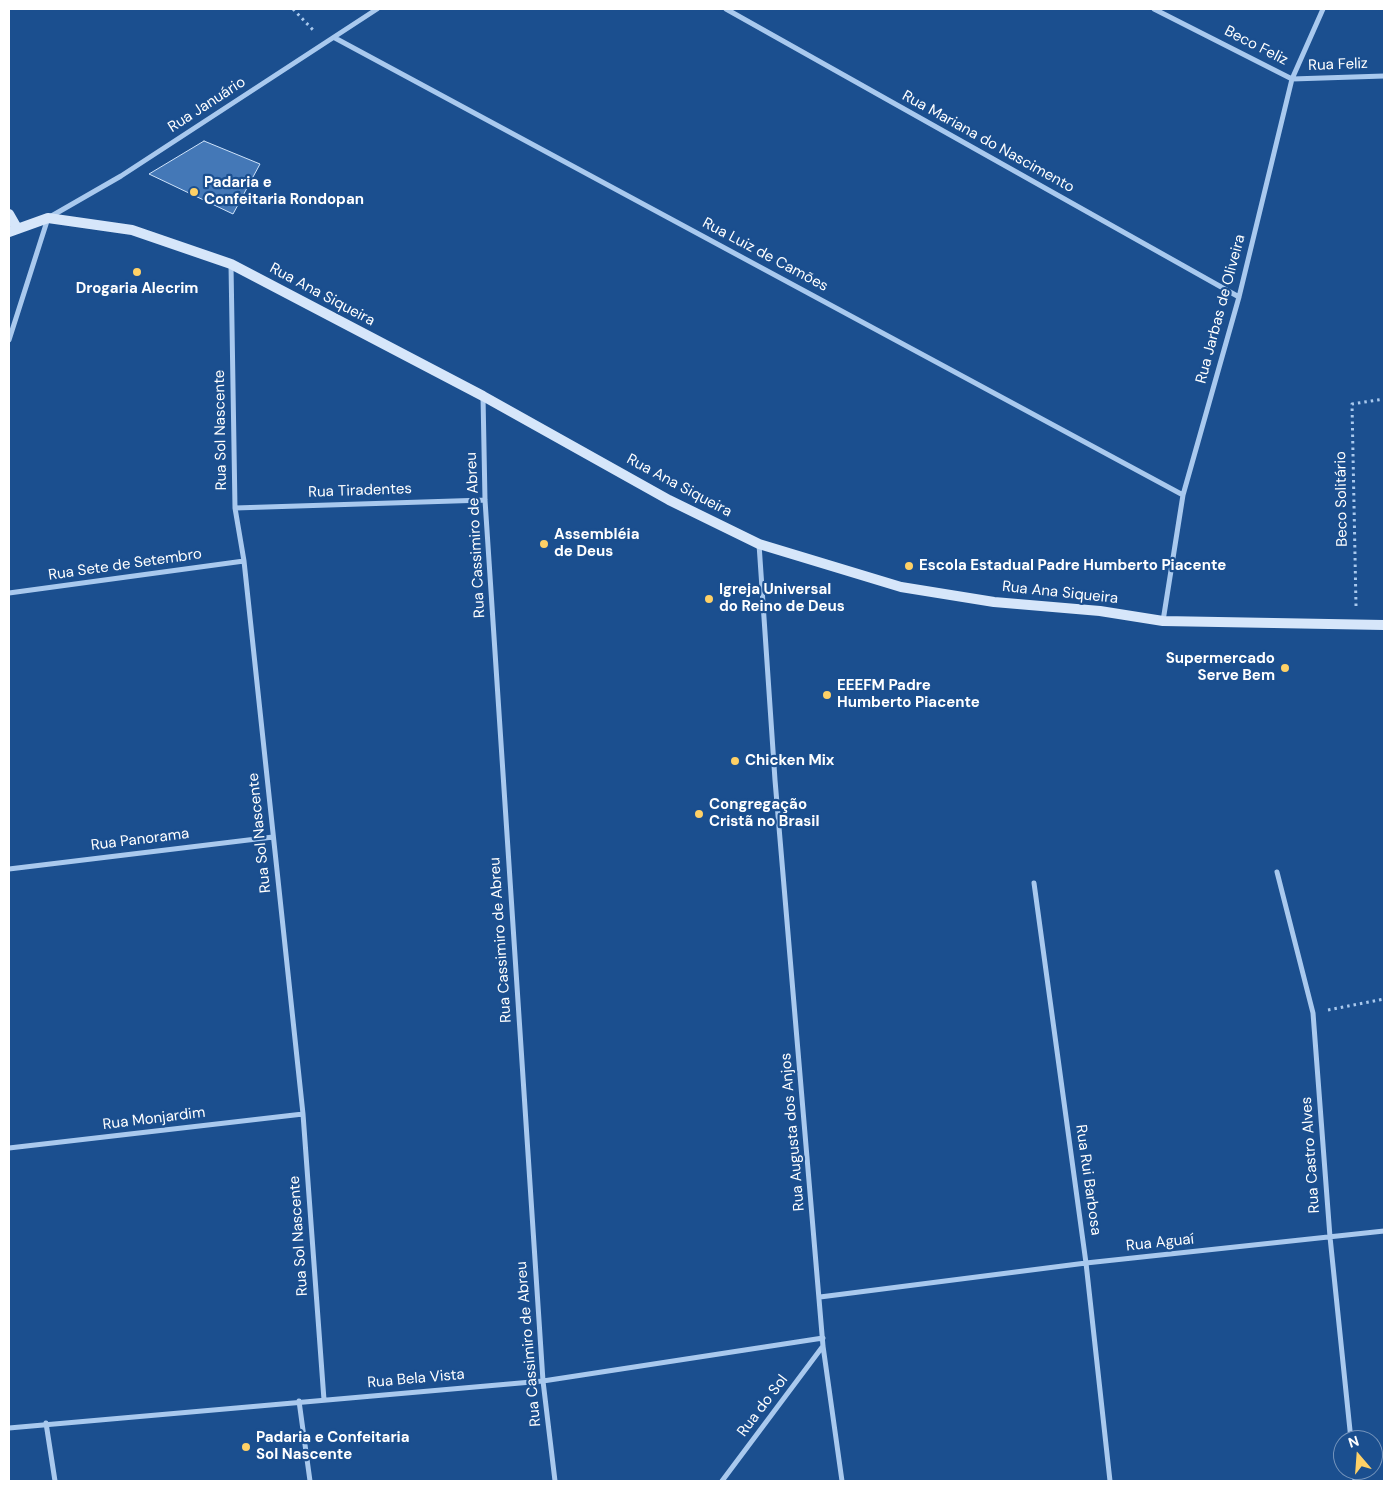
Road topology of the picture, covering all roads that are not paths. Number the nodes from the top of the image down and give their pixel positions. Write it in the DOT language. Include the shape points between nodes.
graph roads {
  1 [pos="378,9"];
  2 [pos="726,9"];
  3 [pos="1154,9"];
  4 [pos="1323,9"];
  5 [pos="335,38"];
  6 [pos="1384,76"];
  7 [pos="1292,79"];
  8 [pos="9,214"];
  9 [pos="48,218"];
  10 [pos="13,230"];
  11 [pos="231,264"];
  12 [pos="1239,297"];
  13 [pos="9,340"];
  14 [pos="483,396"];
  15 [pos="1183,495"];
  16 [pos="485,500"];
  17 [pos="236,508"];
  18 [pos="759,544"];
  19 [pos="244,561"];
  20 [pos="9,593"];
  21 [pos="1163,620"];
  22 [pos="1384,625"];
  23 [pos="273,837"];
  24 [pos="9,868"];
  25 [pos="1277,872"];
  26 [pos="1034,883"];
  27 [pos="303,1114"];
  28 [pos="9,1148"];
  29 [pos="1384,1231"];
  30 [pos="1330,1237"];
  31 [pos="1086,1263"];
  32 [pos="820,1297"];
  33 [pos="823,1338"];
  34 [pos="823,1346"];
  35 [pos="543,1381"];
  36 [pos="324,1400"];
  37 [pos="300,1401"];
  38 [pos="46,1424"];
  39 [pos="9,1428"];
  40 [pos="1350,1430"];
  41 [pos="55,1481"];
  42 [pos="310,1481"];
  43 [pos="555,1481"];
  44 [pos="722,1481"];
  45 [pos="842,1481"];
  46 [pos="1110,1481"];
  1 -- 5 [label="street, Rua Januário"];
  2 -- 12 [label="street, Rua Mariana do Nascimento"];
  3 -- 7 [label="street, Beco Feliz"];
  4 -- 7 [label="street, Rua Jarbas de Oliveira"];
  5 -- 9 [label="street, Rua Januário" via="121,176"];
  5 -- 15 [label="street, Rua Luiz de Camões"];
  6 -- 7 [label="street, Rua Feliz"];
  7 -- 12 [label="street, Rua Jarbas de Oliveira"];
  8 -- 10 [label="street"];
  9 -- 10 [label="street, Rua Ana Siqueira"];
  9 -- 11 [label="street, Rua Ana Siqueira" via="132,230"];
  9 -- 13 [label="street"];
  11 -- 14 [label="street, Rua Ana Siqueira"];
  11 -- 17 [label="street, Rua Sol Nascente"];
  12 -- 15 [label="street, Rua Jarbas de Oliveira"];
  14 -- 16 [label="street, Rua Cassimiro de Abreu"];
  14 -- 18 [label="street, Rua Ana Siqueira" via="669,500"];
  15 -- 21 [label="street, Rua Jarbas de Oliveira"];
  16 -- 17 [label="street, Rua Tiradentes"];
  16 -- 35 [label="street, Rua Cassimiro de Abreu"];
  17 -- 19 [label="street, Rua Sol Nascente"];
  18 -- 21 [label="street, Rua Ana Siqueira" via="900,587 994,602"];
  18 -- 32 [label="street, Rua Augusta dos Anjos" via="775,780"];
  19 -- 20 [label="street, Rua Sete de Setembro"];
  19 -- 23 [label="street, Rua Sol Nascente"];
  21 -- 22 [label="street, Rua Ana Siqueira"];
  23 -- 24 [label="street, Rua Panorama"];
  23 -- 27 [label="street, Rua Sol Nascente"];
  25 -- 30 [label="street, Rua Castro Alves" via="1313,1013"];
  26 -- 31 [label="street, Rua Rui Barbosa"];
  27 -- 28 [label="street, Rua Monjardim"];
  27 -- 36 [label="street, Rua Sol Nascente"];
  29 -- 30 [label="street, Rua Aguaí"];
  30 -- 31 [label="street, Rua Aguaí"];
  30 -- 40 [label="street, Rua Castro Alves"];
  31 -- 32 [label="street, Rua Aguaí"];
  31 -- 46 [label="street, Rua Rui Barbosa"];
  32 -- 33 [label="street, Rua Augusta dos Anjos"];
  33 -- 34 [label="street, Rua Augusta dos Anjos"];
  33 -- 35 [label="street, Rua Bela Vista"];
  34 -- 44 [label="street, Rua do Sol"];
  34 -- 45 [label="street, Rua Augusta dos Anjos"];
  35 -- 36 [label="street, Rua Bela Vista"];
  35 -- 43 [label="street, Rua Cassimiro de Abreu"];
  36 -- 37 [label="street, Rua Bela Vista"];
  37 -- 38 [label="street, Rua Bela Vista"];
  37 -- 42 [label="street"];
  38 -- 39 [label="street, Rua Bela Vista"];
  38 -- 41 [label="street"];
}
